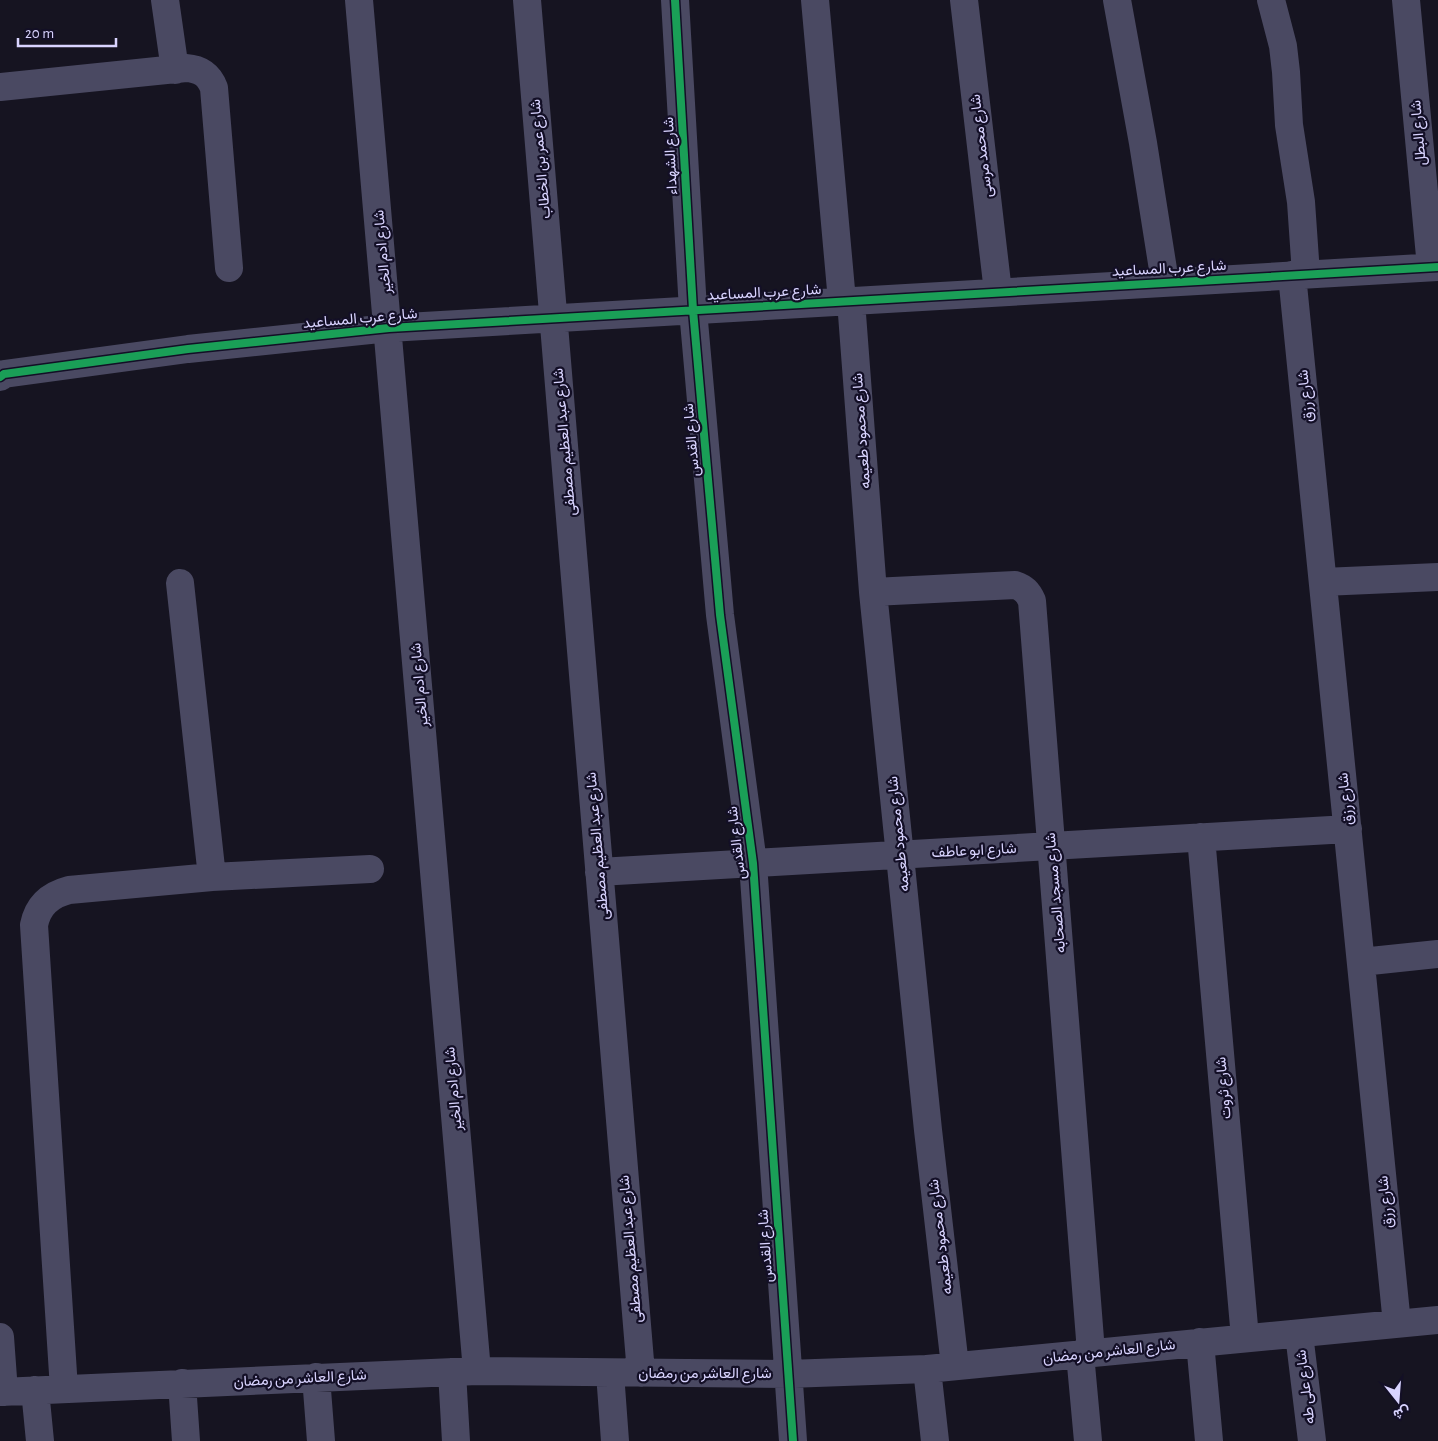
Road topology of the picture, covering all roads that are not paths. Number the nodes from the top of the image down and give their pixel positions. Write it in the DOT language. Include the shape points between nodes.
graph roads {
  1 [pos="164,0"];
  2 [pos="359,0"];
  3 [pos="527,0"];
  4 [pos="675,0"];
  5 [pos="815,0"];
  6 [pos="964,0"];
  7 [pos="1117,0"];
  8 [pos="1271,0"];
  9 [pos="1406,0"];
  10 [pos="175,70"];
  11 [pos="0,87"];
  12 [pos="1434,267"];
  13 [pos="229,268"];
  14 [pos="1299,274"];
  15 [pos="1165,282"];
  16 [pos="998,292"];
  17 [pos="847,301"];
  18 [pos="693,310"];
  19 [pos="554,318"];
  20 [pos="389,328"];
  21 [pos="1,375"];
  22 [pos="1438,577"];
  23 [pos="1323,582"];
  24 [pos="180,583"];
  25 [pos="873,592"];
  26 [pos="1348,829"];
  27 [pos="1200,837"];
  28 [pos="1051,846"];
  29 [pos="900,855"];
  30 [pos="753,863"];
  31 [pos="370,869"];
  32 [pos="599,872"];
  33 [pos="212,877"];
  34 [pos="1438,954"];
  35 [pos="1361,962"];
  36 [pos="1438,1320"];
  37 [pos="1397,1324"];
  38 [pos="1299,1334"];
  39 [pos="0,1337"];
  40 [pos="1245,1338"];
  41 [pos="1200,1342"];
  42 [pos="1086,1353"];
  43 [pos="955,1366"];
  44 [pos="927,1369"];
  45 [pos="465,1371"];
  46 [pos="610,1373"];
  47 [pos="641,1373"];
  48 [pos="788,1374"];
  49 [pos="316,1377"];
  50 [pos="182,1384"];
  51 [pos="64,1389"];
  52 [pos="35,1390"];
  53 [pos="2,1392"];
  54 [pos="40,1441"];
  55 [pos="186,1441"];
  56 [pos="321,1441"];
  57 [pos="456,1441"];
  58 [pos="615,1441"];
  59 [pos="793,1441"];
  60 [pos="935,1441"];
  61 [pos="1088,1441"];
  62 [pos="1209,1441"];
  63 [pos="1312,1441"];
  1 -- 10 [label="street"];
  2 -- 20 [label="street, شارع ادم الخير"];
  3 -- 19 [label="street, شارع عمر بن الخطاب"];
  4 -- 18 [label="street, شارع الشهداء"];
  5 -- 17 [label="street, شارع محمود طعيمه"];
  6 -- 16 [label="street, شارع محمد مرسى"];
  7 -- 15 [label="street"];
  8 -- 14 [label="street, شارع رزق" via="1283,46 1289,125 1301,202"];
  9 -- 12 [label="street, شارع البطل"];
  10 -- 11 [label="street"];
  10 -- 13 [label="street" via="196,69 211,80 214,88"];
  12 -- 14 [label="street, شارع عرب المساعيد"];
  14 -- 15 [label="street, شارع عرب المساعيد"];
  14 -- 23 [label="street, شارع رزق"];
  15 -- 16 [label="street, شارع عرب المساعيد"];
  16 -- 17 [label="street, شارع عرب المساعيد"];
  17 -- 18 [label="street, شارع عرب المساعيد"];
  17 -- 25 [label="street, شارع محمود طعيمه"];
  18 -- 19 [label="street, شارع عرب المساعيد"];
  18 -- 30 [label="street, شارع القدس" via="720,615"];
  19 -- 20 [label="street, شارع عرب المساعيد"];
  19 -- 32 [label="street, شارع عبد العظيم مصطفى"];
  20 -- 21 [label="street, شارع عرب المساعيد" via="197,348"];
  20 -- 45 [label="street, شارع ادم الخير"];
  22 -- 23 [label="street"];
  23 -- 26 [label="street, شارع رزق"];
  24 -- 33 [label="street"];
  25 -- 28 [label="street, شارع مسجد الصحابه" via="1015,584 1029,593"];
  25 -- 29 [label="street, شارع محمود طعيمه"];
  26 -- 27 [label="street, شارع ابو عاطف"];
  26 -- 35 [label="street, شارع رزق"];
  27 -- 28 [label="street, شارع ابو عاطف"];
  27 -- 40 [label="street, شارع ثروت"];
  28 -- 29 [label="street, شارع ابو عاطف"];
  28 -- 42 [label="street, شارع مسجد الصحابه"];
  29 -- 30 [label="street, شارع ابو عاطف"];
  29 -- 43 [label="street, شارع محمود طعيمه"];
  30 -- 32 [label="street, شارع ابو عاطف"];
  30 -- 48 [label="street, شارع القدس"];
  31 -- 33 [label="street"];
  32 -- 47 [label="street, شارع عبد العظيم مصطفى"];
  33 -- 51 [label="street" via="69,890 50,898 36,914 34,925"];
  34 -- 35 [label="street"];
  35 -- 37 [label="street, شارع رزق"];
  36 -- 37 [label="street, شارع العاشر من رمضان"];
  37 -- 38 [label="street, شارع العاشر من رمضان"];
  38 -- 40 [label="street, شارع العاشر من رمضان"];
  38 -- 63 [label="street, شارع على طه"];
  39 -- 53 [label="street"];
  40 -- 41 [label="street, شارع العاشر من رمضان"];
  41 -- 42 [label="street, شارع العاشر من رمضان"];
  41 -- 62 [label="street"];
  42 -- 43 [label="street, شارع العاشر من رمضان"];
  42 -- 61 [label="street, شارع مسجد الصحابه"];
  43 -- 44 [label="street, شارع العاشر من رمضان"];
  44 -- 48 [label="street, شارع العاشر من رمضان"];
  44 -- 60 [label="street"];
  45 -- 46 [label="street, شارع العاشر من رمضان"];
  45 -- 49 [label="street, شارع العاشر من رمضان"];
  45 -- 57 [label="street, شارع ادم الخير"];
  46 -- 47 [label="street, شارع العاشر من رمضان"];
  46 -- 58 [label="street"];
  47 -- 48 [label="street, شارع العاشر من رمضان"];
  48 -- 59 [label="street, شارع القدس"];
  49 -- 50 [label="street, شارع العاشر من رمضان"];
  49 -- 56 [label="street"];
  50 -- 51 [label="street, شارع العاشر من رمضان"];
  50 -- 55 [label="street"];
  51 -- 52 [label="street, شارع العاشر من رمضان"];
  52 -- 53 [label="street, شارع العاشر من رمضان"];
  52 -- 54 [label="street"];
}
